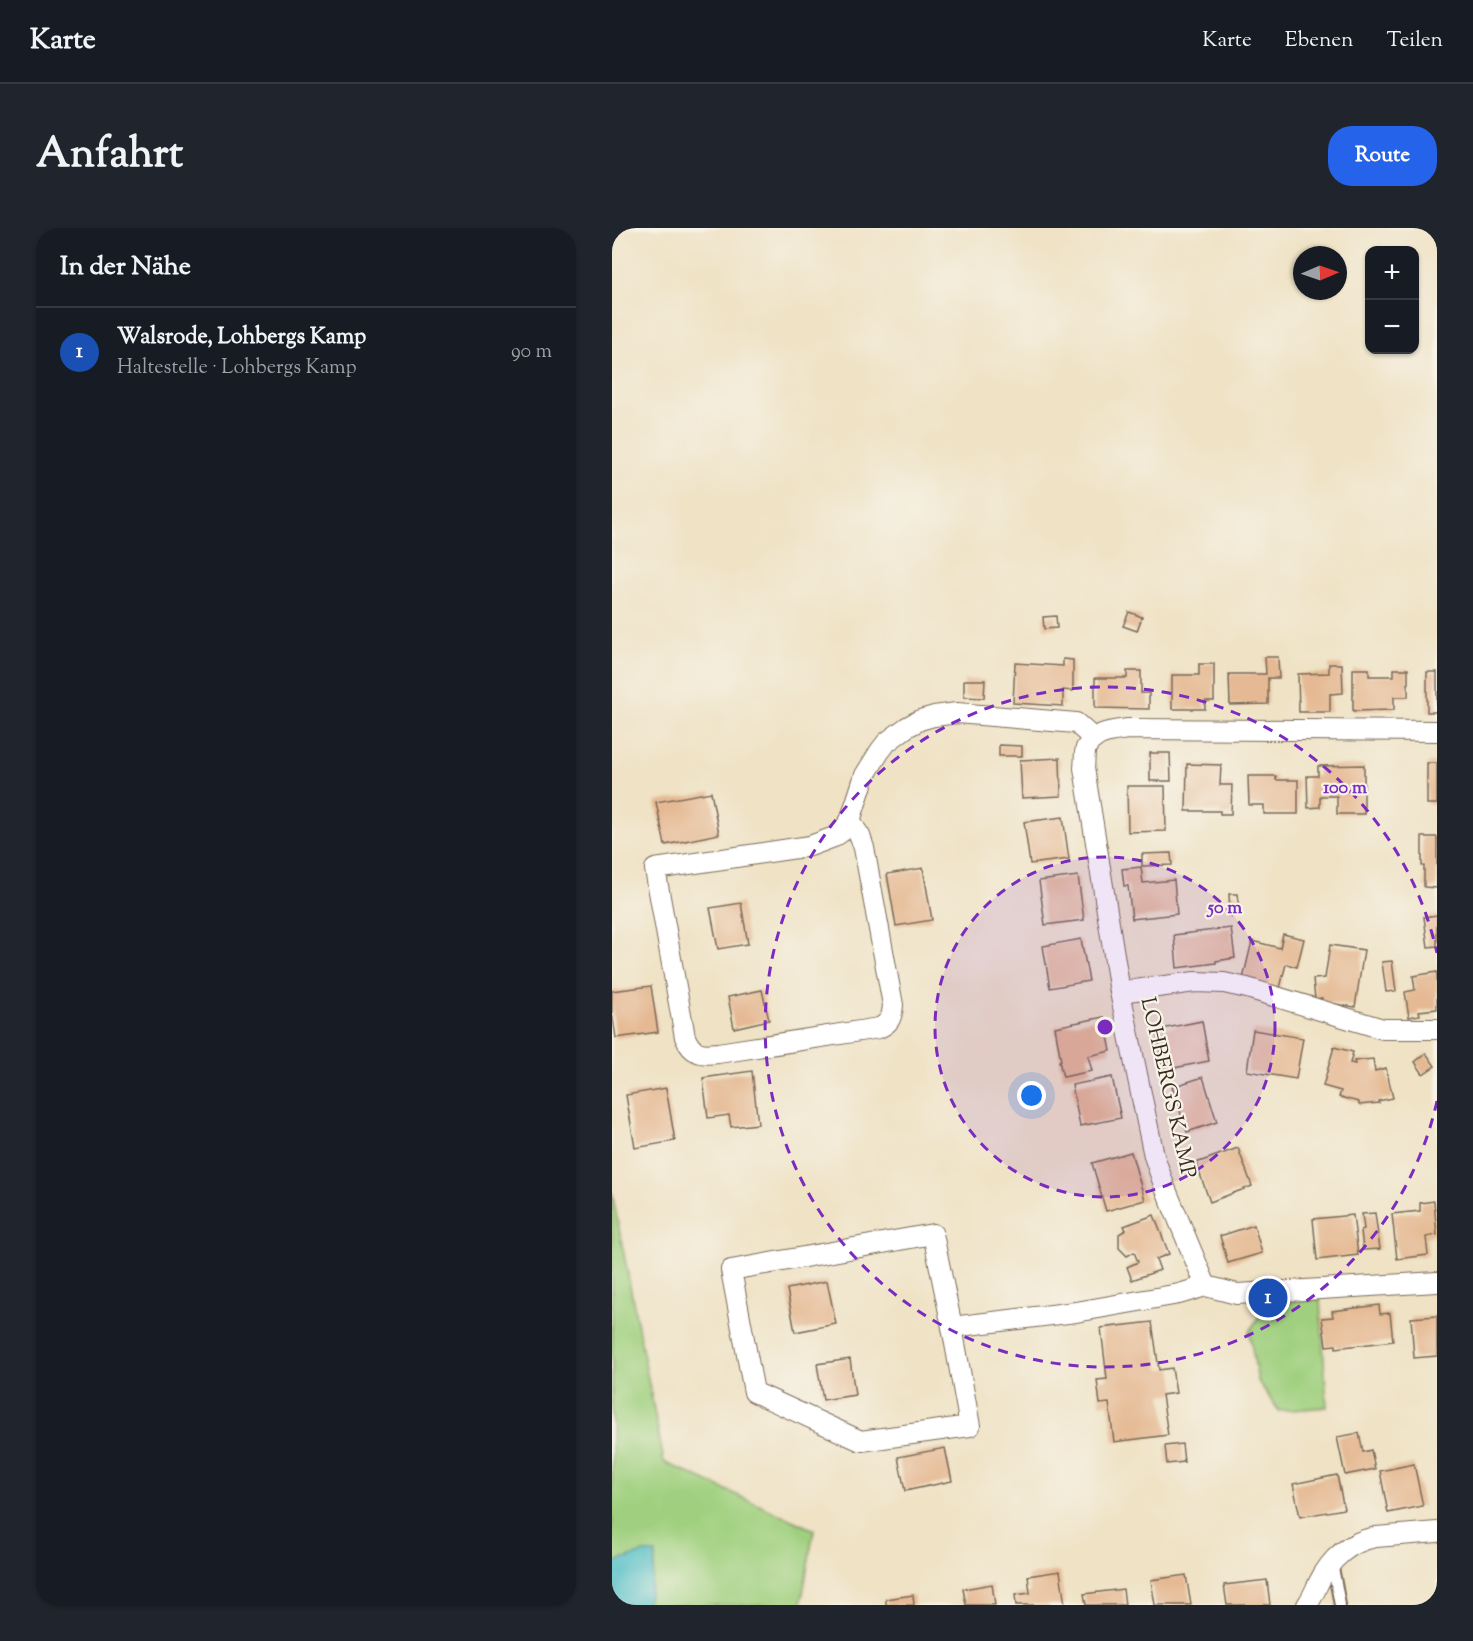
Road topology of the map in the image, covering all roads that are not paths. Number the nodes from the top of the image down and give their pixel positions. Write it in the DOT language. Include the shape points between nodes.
graph roads {
  1 [pos="1437,731"];
  2 [pos="1094,739"];
  3 [pos="850,821"];
  4 [pos="1120,992"];
  5 [pos="1437,1029"];
  6 [pos="1437,1282"];
  7 [pos="1206,1286"];
  8 [pos="952,1327"];
  9 [pos="1437,1532"];
  10 [pos="1332,1562"];
  11 [pos="1307,1605"];
  12 [pos="1340,1605"];
  1 -- 2 [label="street" via="1128,729 1107,732"];
  2 -- 3 [label="street" via="1076,723 957,713 920,720 880,751 865,775"];
  2 -- 4 [label="street, LOHBERGS KAMP" via="1085,749 1084,768"];
  3 -- 3 [label="street" via="864,848 892,1005 888,1023 879,1028 718,1053 693,1050 685,1037 655,869 810,846 834,837"];
  4 -- 5 [label="street" via="1195,982 1224,983 1383,1029"];
  4 -- 7 [label="street, LOHBERGS KAMP" via="1154,1156"];
  6 -- 7 [label="street" via="1237,1294"];
  7 -- 8 [label="street" via="1076,1312"];
  8 -- 8 [label="street" via="933,1234 731,1270 754,1392 861,1441 970,1426"];
  9 -- 10 [label="street" via="1368,1538 1348,1547"];
  10 -- 11 [label="street"];
  10 -- 12 [label="lane"];
}
